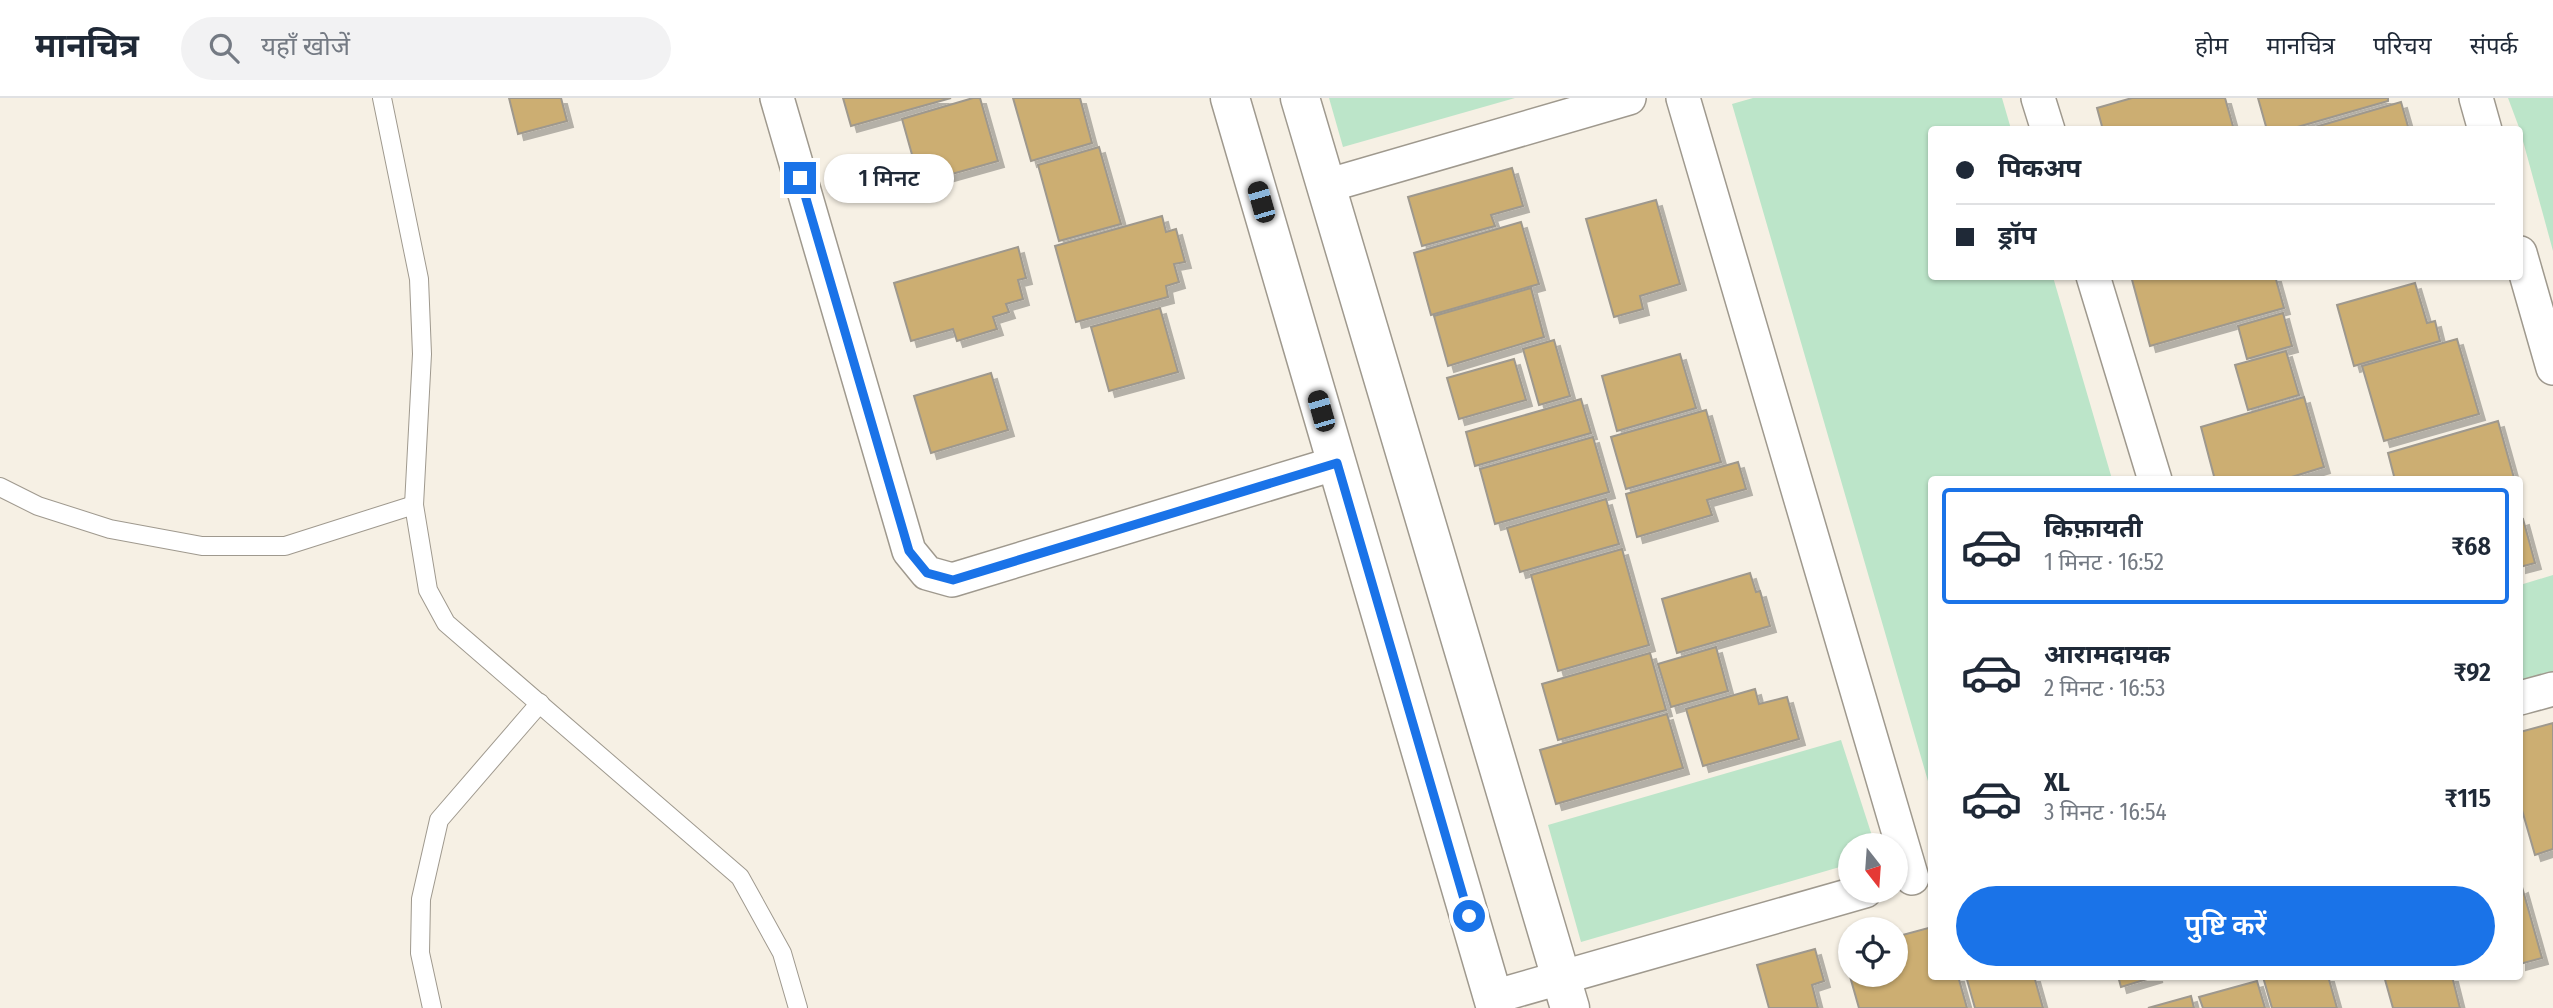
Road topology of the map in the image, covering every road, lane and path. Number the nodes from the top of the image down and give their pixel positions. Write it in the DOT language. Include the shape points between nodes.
graph roads {
  1 [pos="382,98"];
  2 [pos="777,98"];
  3 [pos="1230,98"];
  4 [pos="1300,98"];
  5 [pos="1629,98"];
  6 [pos="1683,98"];
  7 [pos="2038,98"];
  8 [pos="2476,98"];
  9 [pos="2047,126"];
  10 [pos="2484,126"];
  11 [pos="1326,186"];
  12 [pos="2523,263"];
  13 [pos="2094,280"];
  14 [pos="2553,368"];
  15 [pos="1337,463"];
  16 [pos="2154,476"];
  17 [pos="0,487"];
  18 [pos="414,505"];
  19 [pos="2553,689"];
  20 [pos="2523,697"];
  21 [pos="540,703"];
  22 [pos="1913,877"];
  23 [pos="1838,900"];
  24 [pos="1565,992"];
  25 [pos="1495,1002"];
  26 [pos="432,1008"];
  27 [pos="798,1008"];
  1 -- 18 [label="lane" via="419,279 422,354"];
  2 -- 15 [label="street" via="909,551 927,573 953,580"];
  3 -- 15 [label="street"];
  4 -- 11 [label="street"];
  5 -- 11 [label="street"];
  6 -- 22 [label="street"];
  7 -- 9 [label="street"];
  8 -- 10 [label="street"];
  11 -- 24 [label="street"];
  12 -- 14 [label="street"];
  13 -- 16 [label="street"];
  15 -- 25 [label="street"];
  17 -- 18 [label="lane" via="38,506 110,530 202,546 285,546"];
  18 -- 21 [label="lane" via="428,590 446,622"];
  19 -- 20 [label="street"];
  21 -- 26 [label="lane" via="439,820 421,899 420,953"];
  21 -- 27 [label="lane" via="740,877 782,953"];
  23 -- 24 [label="street"];
  24 -- 25 [label="street"];
}
